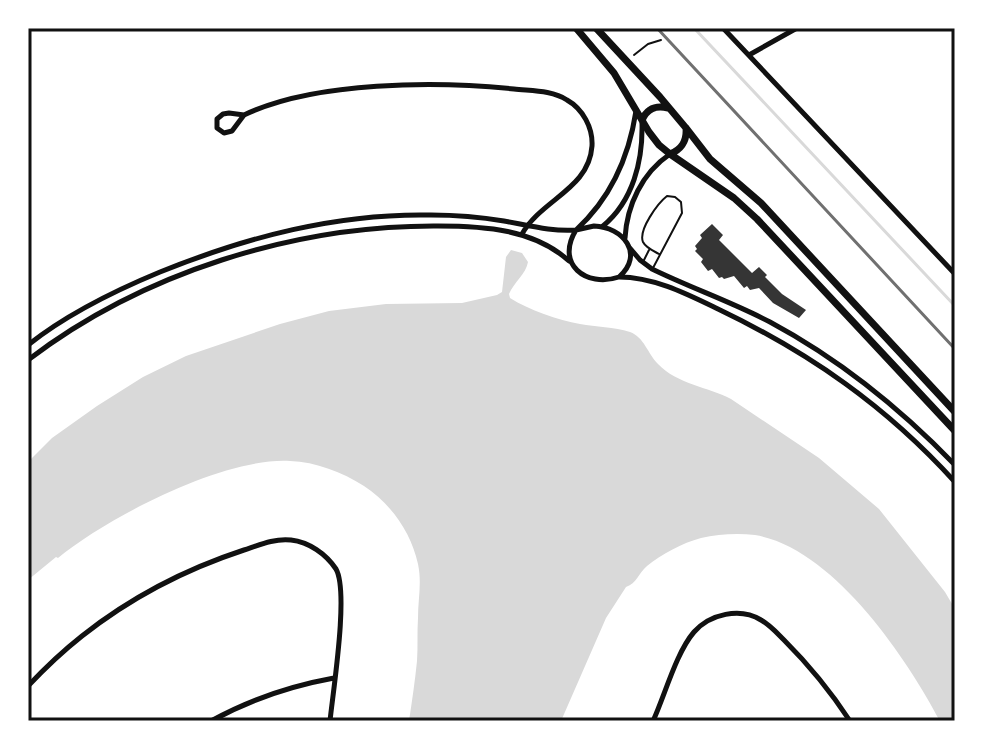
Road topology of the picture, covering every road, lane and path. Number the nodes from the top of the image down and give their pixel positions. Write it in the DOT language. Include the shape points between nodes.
graph roads {
  1 [pos="576,28"];
  2 [pos="596,28"];
  3 [pos="723,28"];
  4 [pos="797,28"];
  5 [pos="789,30"];
  6 [pos="661,40"];
  7 [pos="749,55"];
  8 [pos="633,56"];
  9 [pos="668,108"];
  10 [pos="636,111"];
  11 [pos="244,115"];
  12 [pos="642,120"];
  13 [pos="686,128"];
  14 [pos="670,154"];
  15 [pos="378,217"];
  16 [pos="527,225"];
  17 [pos="602,226"];
  18 [pos="379,227"];
  19 [pos="576,230"];
  20 [pos="522,234"];
  21 [pos="625,239"];
  22 [pos="233,246"];
  23 [pos="629,247"];
  24 [pos="650,249"];
  25 [pos="659,254"];
  26 [pos="236,256"];
  27 [pos="569,261"];
  28 [pos="643,262"];
  29 [pos="652,269"];
  30 [pos="955,274"];
  31 [pos="619,277"];
  32 [pos="645,279"];
  33 [pos="96,302"];
  34 [pos="101,312"];
  35 [pos="789,333"];
  36 [pos="783,342"];
  37 [pos="28,345"];
  38 [pos="28,360"];
  39 [pos="955,412"];
  40 [pos="903,415"];
  41 [pos="896,423"];
  42 [pos="955,431"];
  43 [pos="955,465"];
  44 [pos="955,482"];
  45 [pos="334,678"];
  46 [pos="28,686"];
  47 [pos="655,720"];
  48 [pos="211,721"];
  49 [pos="330,721"];
  50 [pos="850,721"];
  1 -- 10 [label="main road" via="614,73"];
  2 -- 9 [label="main road"];
  3 -- 7 [label="street"];
  4 -- 5 [label="street"];
  5 -- 7 [label="street"];
  6 -- 8 [label="path"];
  7 -- 30 [label="street"];
  9 -- 12 [label="main road" via="655,107"];
  9 -- 13 [label="main road"];
  10 -- 12 [label="main road"];
  10 -- 19 [label="street" via="628,149 612,185"];
  11 -- 11 [label="street" via="223,114 217,128 232,131"];
  11 -- 16 [label="street" via="297,97 378,87 450,85 558,95 587,121 589,159 578,180"];
  12 -- 14 [label="main road"];
  12 -- 17 [label="street" via="634,181 618,211"];
  13 -- 14 [label="main road" via="681,147"];
  13 -- 39 [label="main road"];
  14 -- 21 [label="street" via="652,167 635,196"];
  14 -- 42 [label="main road" via="757,219"];
  15 -- 16 [label="street" via="456,216"];
  15 -- 18 [label="street"];
  15 -- 22 [label="street" via="303,227"];
  16 -- 19 [label="street"];
  16 -- 20 [label="street"];
  17 -- 19 [label="street"];
  17 -- 21 [label="street"];
  18 -- 20 [label="street" via="459,226"];
  18 -- 26 [label="street" via="307,236"];
  19 -- 27 [label="street"];
  20 -- 27 [label="street" via="546,243"];
  21 -- 23 [label="street"];
  22 -- 26 [label="street"];
  22 -- 33 [label="street"];
  23 -- 28 [label="street"];
  23 -- 31 [label="street" via="630,263"];
  24 -- 25 [label="lane"];
  24 -- 25 [label="lane" via="643,230 662,200 675,197 682,213"];
  24 -- 28 [label="lane"];
  25 -- 29 [label="lane"];
  26 -- 34 [label="street"];
  27 -- 31 [label="street" via="591,278"];
  28 -- 29 [label="street"];
  29 -- 32 [label="street"];
  29 -- 35 [label="street"];
  31 -- 32 [label="street"];
  32 -- 36 [label="street"];
  33 -- 34 [label="street"];
  33 -- 37 [label="street"];
  34 -- 38 [label="street"];
  35 -- 36 [label="street"];
  35 -- 40 [label="street"];
  36 -- 41 [label="street"];
  40 -- 41 [label="street"];
  40 -- 43 [label="street"];
  41 -- 44 [label="street"];
  45 -- 46 [label="street" via="339,578 315,548 281,540 206,563 140,597 83,635"];
  45 -- 48 [label="street" via="286,688"];
  45 -- 49 [label="street"];
  47 -- 50 [label="street" via="694,633 718,616 741,614 762,620 779,636"];
}
